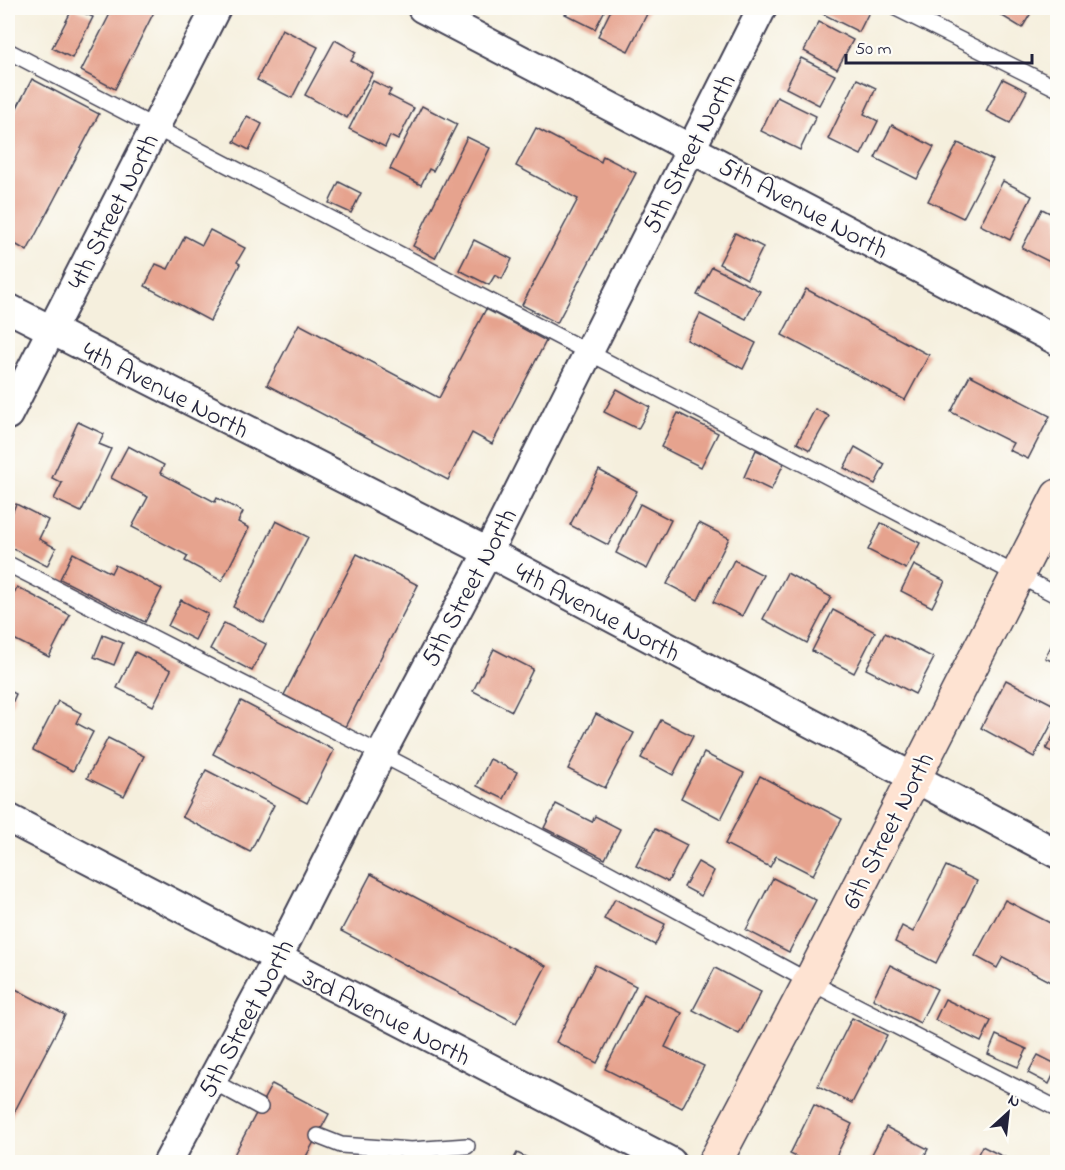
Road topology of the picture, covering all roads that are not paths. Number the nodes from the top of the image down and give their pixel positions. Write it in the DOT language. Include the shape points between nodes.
graph roads {
  1 [pos="216,8"];
  2 [pos="422,8"];
  3 [pos="762,8"];
  4 [pos="896,8"];
  5 [pos="8,51"];
  6 [pos="1058,89"];
  7 [pos="154,128"];
  8 [pos="691,147"];
  9 [pos="8,308"];
  10 [pos="51,330"];
  11 [pos="1058,341"];
  12 [pos="587,353"];
  13 [pos="8,415"];
  14 [pos="1058,496"];
  15 [pos="488,552"];
  16 [pos="8,564"];
  17 [pos="1017,575"];
  18 [pos="1058,596"];
  19 [pos="381,754"];
  20 [pos="913,777"];
  21 [pos="8,818"];
  22 [pos="1058,854"];
  23 [pos="277,959"];
  24 [pos="810,982"];
  25 [pos="212,1081"];
  26 [pos="260,1107"];
  27 [pos="1058,1109"];
  28 [pos="318,1136"];
  29 [pos="467,1146"];
  30 [pos="173,1161"];
  31 [pos="671,1162"];
  32 [pos="715,1162"];
  1 -- 7 [label="street, 4th Street North"];
  2 -- 8 [label="street, 5th Avenue North"];
  3 -- 8 [label="street, 5th Street North"];
  4 -- 6 [label="lane"];
  5 -- 7 [label="lane"];
  7 -- 10 [label="street, 4th Street North"];
  7 -- 12 [label="lane"];
  8 -- 11 [label="street, 5th Avenue North"];
  8 -- 12 [label="street, 5th Street North"];
  9 -- 10 [label="street, 4th Avenue North"];
  10 -- 13 [label="street, 4th Street North"];
  10 -- 15 [label="street, 4th Avenue North"];
  12 -- 15 [label="street, 5th Street North"];
  12 -- 17 [label="lane"];
  14 -- 17 [label="street, 6th Street North"];
  15 -- 19 [label="street, 5th Street North"];
  15 -- 20 [label="street, 4th Avenue North"];
  16 -- 19 [label="lane"];
  17 -- 18 [label="lane"];
  17 -- 20 [label="street, 6th Street North"];
  19 -- 23 [label="street, 5th Street North"];
  19 -- 24 [label="lane"];
  20 -- 22 [label="street, 4th Avenue North"];
  20 -- 24 [label="street, 6th Street North"];
  21 -- 23 [label="street, 3rd Avenue North"];
  23 -- 25 [label="street, 5th Street North"];
  23 -- 31 [label="street, 3rd Avenue North"];
  24 -- 27 [label="lane"];
  24 -- 32 [label="street, 6th Street North"];
  25 -- 26 [label="lane"];
  25 -- 30 [label="street, 5th Street North"];
  28 -- 29 [label="lane" via="341,1145 411,1150"];
}
